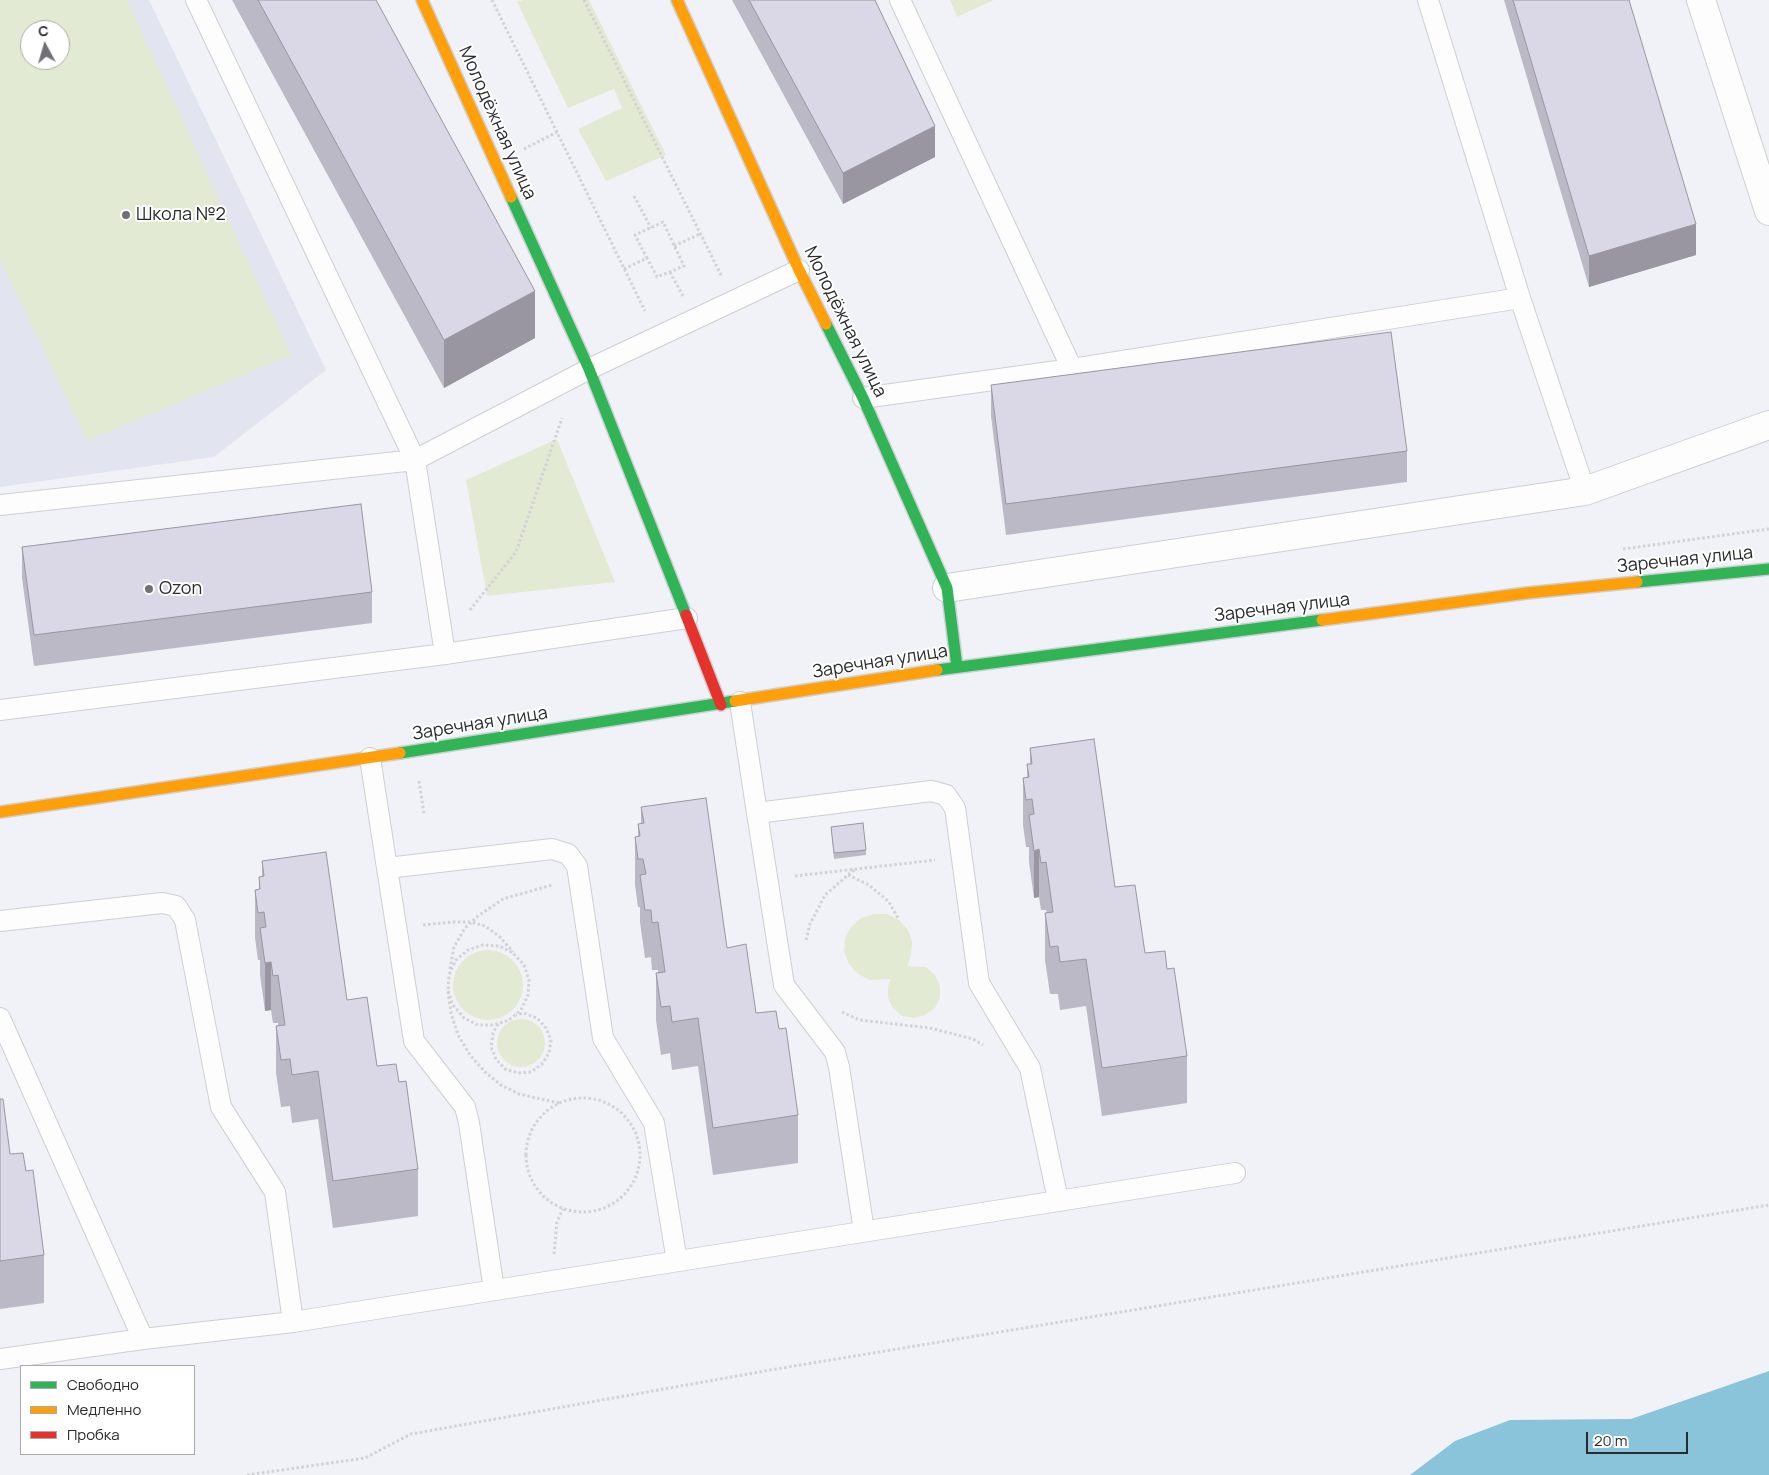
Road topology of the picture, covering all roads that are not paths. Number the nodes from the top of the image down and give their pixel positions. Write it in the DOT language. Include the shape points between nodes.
graph roads {
  1 [pos="196,0"];
  2 [pos="422,0"];
  3 [pos="677,0"];
  4 [pos="900,0"];
  5 [pos="1428,0"];
  6 [pos="1702,0"];
  7 [pos="1769,211"];
  8 [pos="799,270"];
  9 [pos="1520,298"];
  10 [pos="589,369"];
  11 [pos="1072,370"];
  12 [pos="863,398"];
  13 [pos="1769,425"];
  14 [pos="415,460"];
  15 [pos="1585,491"];
  16 [pos="0,505"];
  17 [pos="1769,569"];
  18 [pos="947,588"];
  19 [pos="687,618"];
  20 [pos="445,654"];
  21 [pos="957,667"];
  22 [pos="731,703"];
  23 [pos="0,710"];
  24 [pos="370,758"];
  25 [pos="0,812"];
  26 [pos="757,812"];
  27 [pos="387,868"];
  28 [pos="0,922"];
  29 [pos="0,1018"];
  30 [pos="1235,1173"];
  31 [pos="1058,1200"];
  32 [pos="864,1231"];
  33 [pos="678,1260"];
  34 [pos="494,1290"];
  35 [pos="293,1322"];
  36 [pos="143,1339"];
  37 [pos="0,1359"];
  1 -- 14 [label="lane"];
  2 -- 10 [label="street, Молодёжная улица"];
  3 -- 8 [label="street, Молодёжная улица"];
  4 -- 11 [label="lane"];
  5 -- 9 [label="lane"];
  6 -- 7 [label="street"];
  8 -- 10 [label="lane"];
  8 -- 12 [label="street, Молодёжная улица"];
  9 -- 11 [label="lane"];
  9 -- 15 [label="lane"];
  10 -- 14 [label="lane"];
  10 -- 19 [label="street, Молодёжная улица"];
  11 -- 12 [label="lane"];
  12 -- 18 [label="street, Молодёжная улица"];
  13 -- 15 [label="street"];
  14 -- 16 [label="lane"];
  14 -- 20 [label="lane"];
  15 -- 18 [label="street"];
  17 -- 21 [label="street, Заречная улица" via="1527,593"];
  18 -- 21 [label="street, Молодёжная улица"];
  19 -- 20 [label="lane"];
  19 -- 22 [label="street, Молодёжная улица"];
  20 -- 23 [label="lane"];
  21 -- 22 [label="street, Заречная улица"];
  22 -- 24 [label="street, Заречная улица"];
  22 -- 26 [label="lane"];
  24 -- 25 [label="street, Заречная улица"];
  24 -- 27 [label="lane"];
  26 -- 31 [label="lane" via="930,791 946,795 955,808 979,983 1030,1068"];
  26 -- 32 [label="lane" via="784,985 831,1046 837,1059"];
  27 -- 33 [label="lane" via="552,850 568,854 577,866 602,1038 654,1123"];
  27 -- 34 [label="lane" via="414,1041 465,1108 469,1123"];
  28 -- 35 [label="lane" via="162,903 176,906 185,920 221,1107 275,1192"];
  29 -- 36 [label="lane"];
  30 -- 31 [label="lane"];
  31 -- 32 [label="lane"];
  32 -- 33 [label="lane"];
  33 -- 34 [label="lane"];
  34 -- 35 [label="lane"];
  35 -- 36 [label="lane"];
  36 -- 37 [label="lane"];
}
